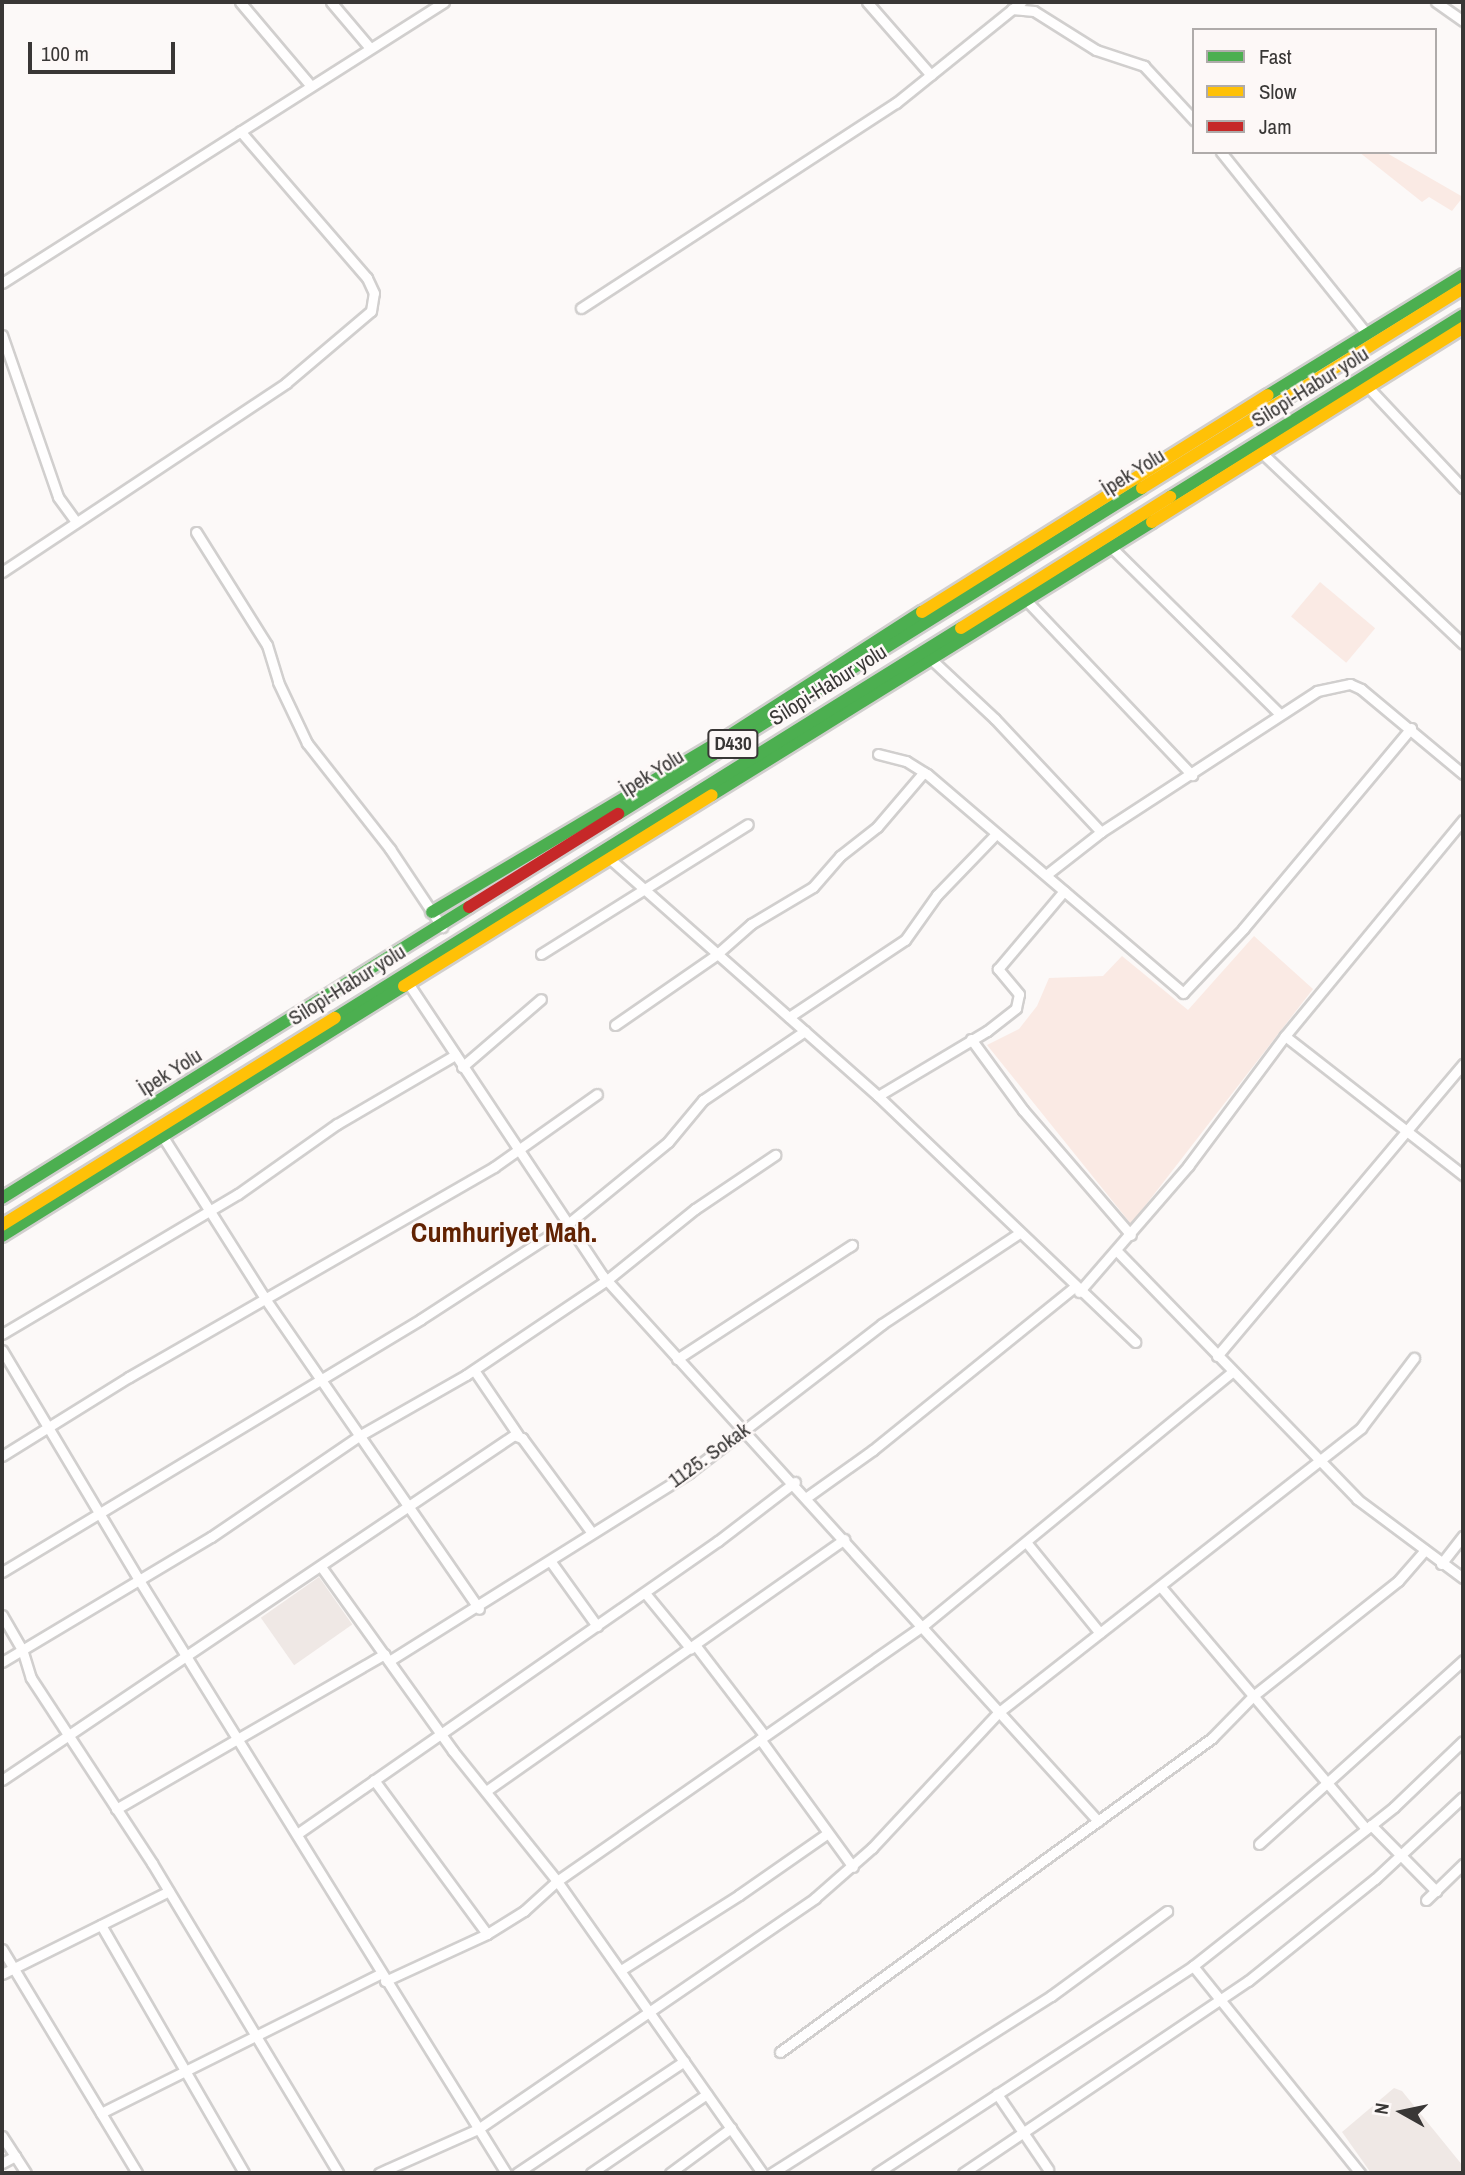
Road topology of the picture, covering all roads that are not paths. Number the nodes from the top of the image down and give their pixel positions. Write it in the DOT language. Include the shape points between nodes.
graph roads {
  1 [pos="240,2"];
  2 [pos="331,2"];
  3 [pos="444,2"];
  4 [pos="867,2"];
  5 [pos="1021,2"];
  6 [pos="1436,2"];
  7 [pos="1012,9"];
  8 [pos="1463,21"];
  9 [pos="370,48"];
  10 [pos="931,75"];
  11 [pos="312,86"];
  12 [pos="1192,118"];
  13 [pos="240,131"];
  14 [pos="1223,154"];
  15 [pos="1463,275"];
  16 [pos="2,283"];
  17 [pos="1463,288"];
  18 [pos="581,308"];
  19 [pos="1463,315"];
  20 [pos="1463,328"];
  21 [pos="1365,332"];
  22 [pos="2,335"];
  23 [pos="1368,387"];
  24 [pos="1262,453"];
  25 [pos="1463,488"];
  26 [pos="75,520"];
  27 [pos="196,532"];
  28 [pos="1110,546"];
  29 [pos="2,572"];
  30 [pos="1025,599"];
  31 [pos="1463,645"];
  32 [pos="932,660"];
  33 [pos="1280,714"];
  34 [pos="1411,728"];
  35 [pos="878,754"];
  36 [pos="924,772"];
  37 [pos="1463,774"];
  38 [pos="1192,775"];
  39 [pos="1463,820"];
  40 [pos="748,824"];
  41 [pos="1101,832"];
  42 [pos="996,834"];
  43 [pos="609,858"];
  44 [pos="1046,874"];
  45 [pos="642,889"];
  46 [pos="1064,891"];
  47 [pos="432,912"];
  48 [pos="442,927"];
  49 [pos="541,954"];
  50 [pos="716,955"];
  51 [pos="408,984"];
  52 [pos="541,999"];
  53 [pos="789,1017"];
  54 [pos="615,1025"];
  55 [pos="275,1030"];
  56 [pos="805,1031"];
  57 [pos="1285,1036"];
  58 [pos="971,1039"];
  59 [pos="286,1047"];
  60 [pos="455,1055"];
  61 [pos="1463,1064"];
  62 [pos="463,1067"];
  63 [pos="597,1094"];
  64 [pos="878,1096"];
  65 [pos="1407,1131"];
  66 [pos="163,1137"];
  67 [pos="519,1152"];
  68 [pos="775,1155"];
  69 [pos="1463,1175"];
  70 [pos="2,1198"];
  71 [pos="210,1210"];
  72 [pos="569,1223"];
  73 [pos="2,1224"];
  74 [pos="1018,1234"];
  75 [pos="1131,1235"];
  76 [pos="2,1236"];
  77 [pos="852,1245"];
  78 [pos="1117,1251"];
  79 [pos="607,1280"];
  80 [pos="1077,1290"];
  81 [pos="266,1300"];
  82 [pos="2,1334"];
  83 [pos="1135,1342"];
  84 [pos="2,1350"];
  85 [pos="1217,1356"];
  86 [pos="1414,1358"];
  87 [pos="677,1359"];
  88 [pos="474,1370"];
  89 [pos="1232,1372"];
  90 [pos="322,1379"];
  91 [pos="745,1429"];
  92 [pos="48,1430"];
  93 [pos="518,1435"];
  94 [pos="359,1436"];
  95 [pos="2,1456"];
  96 [pos="1320,1463"];
  97 [pos="795,1482"];
  98 [pos="807,1497"];
  99 [pos="407,1507"];
  100 [pos="101,1511"];
  101 [pos="592,1533"];
  102 [pos="1463,1536"];
  103 [pos="844,1539"];
  104 [pos="1026,1542"];
  105 [pos="1425,1550"];
  106 [pos="551,1562"];
  107 [pos="1441,1564"];
  108 [pos="322,1568"];
  109 [pos="2,1572"];
  110 [pos="1463,1578"];
  111 [pos="138,1580"];
  112 [pos="1161,1587"];
  113 [pos="645,1592"];
  114 [pos="478,1609"];
  115 [pos="2,1615"];
  116 [pos="924,1625"];
  117 [pos="597,1626"];
  118 [pos="1101,1633"];
  119 [pos="693,1647"];
  120 [pos="22,1649"];
  121 [pos="189,1657"];
  122 [pos="387,1658"];
  123 [pos="1463,1660"];
  124 [pos="2,1662"];
  125 [pos="1252,1696"];
  126 [pos="999,1712"];
  127 [pos="440,1732"];
  128 [pos="69,1737"];
  129 [pos="238,1737"];
  130 [pos="762,1737"];
  131 [pos="1463,1741"];
  132 [pos="2,1780"];
  133 [pos="373,1780"];
  134 [pos="1329,1784"];
  135 [pos="486,1791"];
  136 [pos="1463,1797"];
  137 [pos="116,1810"];
  138 [pos="1098,1821"];
  139 [pos="1368,1827"];
  140 [pos="828,1833"];
  141 [pos="297,1834"];
  142 [pos="1259,1844"];
  143 [pos="1401,1857"];
  144 [pos="1463,1864"];
  145 [pos="853,1867"];
  146 [pos="557,1881"];
  147 [pos="169,1891"];
  148 [pos="1436,1891"];
  149 [pos="1426,1900"];
  150 [pos="1167,1912"];
  151 [pos="101,1925"];
  152 [pos="487,1934"];
  153 [pos="2,1949"];
  154 [pos="1193,1966"];
  155 [pos="13,1968"];
  156 [pos="621,1970"];
  157 [pos="2,1974"];
  158 [pos="382,1977"];
  159 [pos="1220,2001"];
  160 [pos="651,2014"];
  161 [pos="254,2033"];
  162 [pos="780,2052"];
  163 [pos="684,2061"];
  164 [pos="184,2070"];
  165 [pos="707,2094"];
  166 [pos="997,2094"];
  167 [pos="101,2113"];
  168 [pos="731,2128"];
  169 [pos="478,2129"];
  170 [pos="1024,2132"];
  171 [pos="2,2136"];
  172 [pos="15,2156"];
  173 [pos="2,2163"];
  174 [pos="1048,2169"];
  175 [pos="26,2173"];
  176 [pos="137,2173"];
  177 [pos="244,2173"];
  178 [pos="338,2173"];
  179 [pos="379,2173"];
  180 [pos="506,2173"];
  181 [pos="517,2173"];
  182 [pos="590,2173"];
  183 [pos="670,2173"];
  184 [pos="762,2173"];
  185 [pos="772,2173"];
  186 [pos="877,2173"];
  187 [pos="962,2173"];
  188 [pos="1360,2173"];
  1 -- 11 [label="street"];
  2 -- 9 [label="street"];
  3 -- 9 [label="street"];
  4 -- 10 [label="street"];
  5 -- 7 [label="street"];
  6 -- 8 [label="street"];
  7 -- 10 [label="street"];
  7 -- 12 [label="street" via="1034,11 1097,50 1144,66"];
  9 -- 11 [label="street"];
  10 -- 18 [label="street" via="897,103"];
  11 -- 13 [label="street"];
  13 -- 16 [label="street"];
  13 -- 26 [label="street" via="367,278 374,293 371,311 286,383"];
  14 -- 21 [label="street"];
  15 -- 21 [label="main road"];
  17 -- 48 [label="main road, İpek Yolu / D430"];
  19 -- 59 [label="main road, Silopi-Habur yolu / D430"];
  20 -- 23 [label="main road"];
  21 -- 47 [label="main road" via="727,737"];
  22 -- 26 [label="street" via="58,497"];
  23 -- 24 [label="main road"];
  23 -- 25 [label="street"];
  24 -- 28 [label="main road"];
  24 -- 31 [label="street"];
  26 -- 29 [label="street"];
  27 -- 47 [label="street" via="267,645 278,682 307,744 390,849"];
  28 -- 30 [label="main road"];
  28 -- 33 [label="street"];
  30 -- 32 [label="main road"];
  30 -- 38 [label="street"];
  32 -- 41 [label="street" via="995,719"];
  32 -- 43 [label="main road"];
  33 -- 34 [label="street" via="1317,691 1350,684"];
  33 -- 38 [label="street"];
  34 -- 37 [label="street"];
  34 -- 46 [label="street" via="1187,991 1180,992"];
  35 -- 36 [label="street"];
  36 -- 42 [label="street"];
  36 -- 50 [label="street" via="877,827 840,856 813,887 751,924"];
  38 -- 41 [label="street"];
  39 -- 57 [label="street"];
  40 -- 45 [label="street"];
  41 -- 44 [label="street"];
  42 -- 44 [label="street"];
  42 -- 53 [label="street" via="937,895 905,940"];
  43 -- 45 [label="street"];
  43 -- 51 [label="main road"];
  44 -- 46 [label="street"];
  45 -- 49 [label="street"];
  45 -- 50 [label="street"];
  46 -- 58 [label="street" via="998,968 1019,994 1016,1008"];
  47 -- 48 [label="street"];
  48 -- 55 [label="main road, İpek Yolu / D430"];
  50 -- 53 [label="street"];
  50 -- 54 [label="street"];
  51 -- 60 [label="street"];
  51 -- 66 [label="main road"];
  52 -- 62 [label="street"];
  53 -- 56 [label="street"];
  55 -- 59 [label="main road"];
  55 -- 70 [label="main road, İpek Yolu / D430"];
  56 -- 64 [label="street"];
  56 -- 72 [label="street" via="703,1100 668,1142"];
  57 -- 65 [label="street"];
  57 -- 75 [label="street"];
  58 -- 64 [label="street"];
  58 -- 75 [label="street" via="1023,1110"];
  59 -- 73 [label="main road, Silopi-Habur yolu / D430"];
  60 -- 62 [label="street"];
  60 -- 71 [label="street" via="337,1124"];
  61 -- 65 [label="street"];
  62 -- 67 [label="street"];
  63 -- 67 [label="street"];
  64 -- 74 [label="street"];
  65 -- 69 [label="street"];
  65 -- 85 [label="street"];
  66 -- 71 [label="street"];
  66 -- 76 [label="main road"];
  67 -- 72 [label="street"];
  67 -- 81 [label="street"];
  68 -- 79 [label="street" via="695,1209"];
  71 -- 81 [label="street"];
  71 -- 82 [label="street"];
  72 -- 79 [label="street"];
  72 -- 90 [label="street"];
  74 -- 80 [label="street"];
  74 -- 91 [label="street, 1125. Sokak" via="882,1324"];
  75 -- 78 [label="street"];
  77 -- 87 [label="street"];
  78 -- 80 [label="street"];
  78 -- 85 [label="street"];
  79 -- 87 [label="street"];
  79 -- 88 [label="street"];
  80 -- 83 [label="street"];
  80 -- 98 [label="street"];
  81 -- 90 [label="street"];
  81 -- 92 [label="street" via="129,1377"];
  84 -- 92 [label="street"];
  85 -- 89 [label="street"];
  86 -- 96 [label="street" via="1361,1428"];
  87 -- 91 [label="street"];
  88 -- 93 [label="street"];
  88 -- 94 [label="street"];
  89 -- 96 [label="street"];
  89 -- 104 [label="street"];
  90 -- 94 [label="street"];
  90 -- 100 [label="street"];
  91 -- 97 [label="street"];
  91 -- 101 [label="street, 1125. Sokak" via="690,1472"];
  92 -- 95 [label="street"];
  92 -- 100 [label="street"];
  93 -- 99 [label="street"];
  93 -- 101 [label="street"];
  94 -- 99 [label="street"];
  94 -- 111 [label="street" via="211,1537"];
  96 -- 105 [label="street" via="1357,1499"];
  96 -- 112 [label="street"];
  97 -- 98 [label="street"];
  97 -- 113 [label="street"];
  98 -- 103 [label="street"];
  99 -- 108 [label="street"];
  99 -- 114 [label="street"];
  100 -- 109 [label="street"];
  100 -- 111 [label="street"];
  101 -- 106 [label="street, 1125. Sokak"];
  102 -- 107 [label="street"];
  103 -- 116 [label="street"];
  103 -- 119 [label="street"];
  104 -- 116 [label="street"];
  104 -- 118 [label="street"];
  105 -- 107 [label="street"];
  105 -- 125 [label="street" via="1398,1581"];
  106 -- 114 [label="street, 1125. Sokak"];
  106 -- 117 [label="street"];
  107 -- 110 [label="street"];
  108 -- 121 [label="street"];
  108 -- 122 [label="street"];
  111 -- 120 [label="street"];
  111 -- 121 [label="street"];
  112 -- 118 [label="street"];
  112 -- 125 [label="street"];
  113 -- 117 [label="street"];
  113 -- 119 [label="street"];
  114 -- 122 [label="street, 1125. Sokak"];
  115 -- 120 [label="street"];
  116 -- 126 [label="street"];
  116 -- 130 [label="street"];
  117 -- 127 [label="street"];
  118 -- 126 [label="street"];
  119 -- 130 [label="street"];
  119 -- 135 [label="street"];
  120 -- 124 [label="street"];
  120 -- 128 [label="street" via="31,1678"];
  121 -- 128 [label="street"];
  121 -- 129 [label="street"];
  122 -- 127 [label="street"];
  122 -- 129 [label="street, 1125. Sokak"];
  123 -- 134 [label="street"];
  125 -- 134 [label="street"];
  125 -- 138 [label="street" via="1212,1738"];
  126 -- 138 [label="street"];
  126 -- 145 [label="street"];
  127 -- 133 [label="street"];
  127 -- 135 [label="street"];
  128 -- 132 [label="street"];
  128 -- 137 [label="street"];
  129 -- 137 [label="street, 1125. Sokak"];
  129 -- 141 [label="street"];
  130 -- 140 [label="street"];
  130 -- 146 [label="street"];
  131 -- 139 [label="street"];
  133 -- 141 [label="street"];
  133 -- 152 [label="street"];
  134 -- 139 [label="street"];
  134 -- 142 [label="street"];
  135 -- 146 [label="street"];
  136 -- 143 [label="street"];
  137 -- 147 [label="street"];
  138 -- 162 [label="street"];
  139 -- 143 [label="street"];
  139 -- 154 [label="street"];
  140 -- 145 [label="street"];
  140 -- 156 [label="street"];
  141 -- 158 [label="street"];
  143 -- 148 [label="street"];
  143 -- 159 [label="street"];
  144 -- 148 [label="street"];
  145 -- 160 [label="street"];
  146 -- 152 [label="street" via="524,1911"];
  146 -- 156 [label="street"];
  147 -- 151 [label="street"];
  147 -- 161 [label="street"];
  148 -- 149 [label="street"];
  150 -- 185 [label="street" via="1029,2010"];
  151 -- 155 [label="street"];
  151 -- 164 [label="street"];
  152 -- 158 [label="street"];
  153 -- 155 [label="street"];
  154 -- 159 [label="street"];
  154 -- 166 [label="street"];
  155 -- 157 [label="street"];
  155 -- 167 [label="street"];
  156 -- 160 [label="street"];
  158 -- 161 [label="street"];
  158 -- 169 [label="street"];
  159 -- 170 [label="street"];
  159 -- 188 [label="street"];
  160 -- 163 [label="street"];
  160 -- 169 [label="street"];
  161 -- 164 [label="street"];
  161 -- 178 [label="street"];
  163 -- 165 [label="street"];
  163 -- 181 [label="street"];
  164 -- 167 [label="street"];
  164 -- 177 [label="street"];
  165 -- 168 [label="street"];
  165 -- 182 [label="street"];
  166 -- 170 [label="street"];
  166 -- 186 [label="street"];
  167 -- 176 [label="street"];
  168 -- 183 [label="street"];
  168 -- 184 [label="street"];
  169 -- 179 [label="street"];
  169 -- 180 [label="street"];
  170 -- 174 [label="street"];
  170 -- 187 [label="street"];
  171 -- 172 [label="street"];
  172 -- 173 [label="street"];
  172 -- 175 [label="street"];
}
